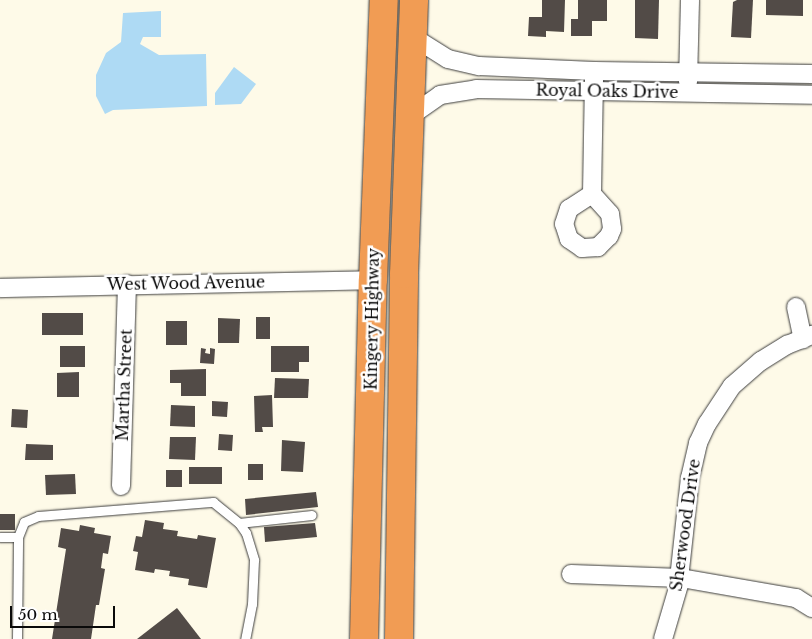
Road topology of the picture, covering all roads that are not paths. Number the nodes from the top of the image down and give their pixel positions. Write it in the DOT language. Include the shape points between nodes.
graph roads {
  1 [pos="384,0"];
  2 [pos="414,0"];
  3 [pos="690,0"];
  4 [pos="413,37"];
  5 [pos="594,71"];
  6 [pos="688,71"];
  7 [pos="812,74"];
  8 [pos="594,91"];
  9 [pos="688,92"];
  10 [pos="812,96"];
  11 [pos="409,117"];
  12 [pos="592,194"];
  13 [pos="372,280"];
  14 [pos="127,284"];
  15 [pos="0,288"];
  16 [pos="796,307"];
  17 [pos="808,337"];
  18 [pos="121,486"];
  19 [pos="312,515"];
  20 [pos="239,523"];
  21 [pos="0,538"];
  22 [pos="18,538"];
  23 [pos="572,574"];
  24 [pos="680,578"];
  25 [pos="812,608"];
  26 [pos="17,639"];
  27 [pos="245,639"];
  28 [pos="364,639"];
  29 [pos="399,639"];
  30 [pos="663,639"];
  1 -- 13 [label="highway, Kingery Highway"];
  2 -- 4 [label="highway, Kingery Highway"];
  3 -- 6 [label="street"];
  4 -- 5 [label="street, Royal Oaks Drive" via="448,59 467,65"];
  4 -- 11 [label="highway, Kingery Highway"];
  5 -- 6 [label="street, Royal Oaks Drive"];
  5 -- 8 [label="street"];
  6 -- 7 [label="street, Royal Oaks Drive"];
  6 -- 9 [label="street"];
  8 -- 9 [label="street, Royal Oaks Drive"];
  8 -- 11 [label="street, Royal Oaks Drive" via="455,91 440,95"];
  8 -- 12 [label="street"];
  9 -- 10 [label="street, Royal Oaks Drive"];
  11 -- 29 [label="highway, Kingery Highway"];
  13 -- 14 [label="street, West Wood Avenue"];
  13 -- 28 [label="highway, Kingery Highway"];
  14 -- 15 [label="street, West Wood Avenue"];
  14 -- 18 [label="street, Martha Street"];
  16 -- 17 [label="street, Sherwood Drive"];
  17 -- 24 [label="street, Sherwood Drive" via="761,361 732,386 707,424 698,442 690,478"];
  19 -- 20 [label="lane"];
  20 -- 22 [label="lane" via="213,502 182,503 38,516 24,522"];
  20 -- 27 [label="lane" via="246,533 254,560 252,604"];
  21 -- 22 [label="lane"];
  22 -- 26 [label="lane"];
  23 -- 24 [label="street"];
  24 -- 25 [label="street" via="796,598"];
  24 -- 30 [label="street, Sherwood Drive"];
}
